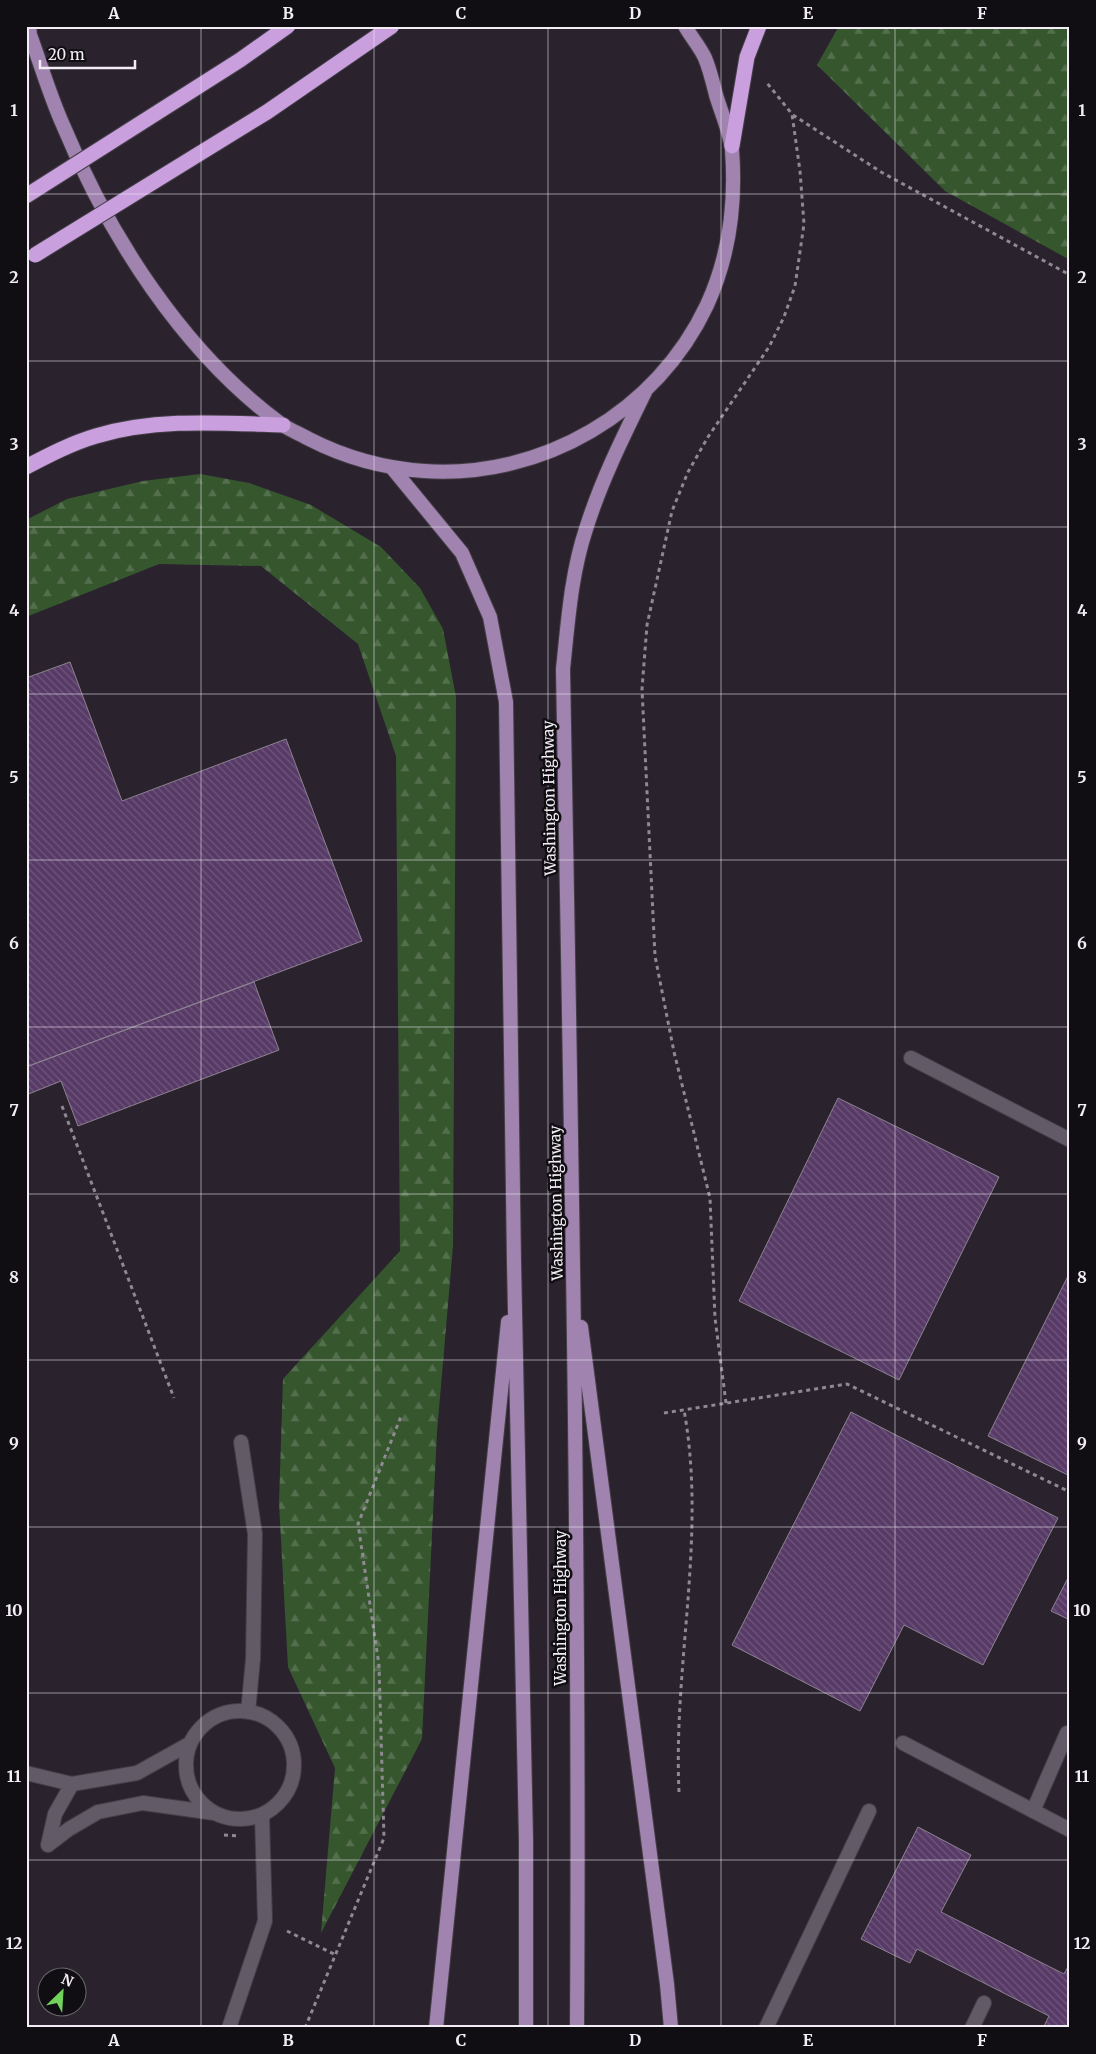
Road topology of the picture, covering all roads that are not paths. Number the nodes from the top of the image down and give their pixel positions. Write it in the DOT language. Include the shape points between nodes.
graph roads {
  1 [pos="29,26"];
  2 [pos="288,26"];
  3 [pos="392,26"];
  4 [pos="685,26"];
  5 [pos="759,26"];
  6 [pos="732,146"];
  7 [pos="26,196"];
  8 [pos="31,258"];
  9 [pos="645,392"];
  10 [pos="283,425"];
  11 [pos="26,467"];
  12 [pos="393,469"];
  13 [pos="911,1058"];
  14 [pos="1070,1140"];
  15 [pos="514,1263"];
  16 [pos="574,1267"];
  17 [pos="242,1442"];
  18 [pos="248,1712"];
  19 [pos="1067,1733"];
  20 [pos="903,1743"];
  21 [pos="189,1744"];
  22 [pos="26,1773"];
  23 [pos="72,1784"];
  24 [pos="869,1811"];
  25 [pos="1033,1811"];
  26 [pos="214,1813"];
  27 [pos="262,1815"];
  28 [pos="1070,1830"];
  29 [pos="984,2003"];
  30 [pos="229,2028"];
  31 [pos="436,2028"];
  32 [pos="526,2028"];
  33 [pos="577,2028"];
  34 [pos="671,2028"];
  35 [pos="766,2028"];
  36 [pos="972,2028"];
  1 -- 10 [label="main road" via="75,151 104,211 155,292 216,368"];
  2 -- 7 [label="highway, bridge"];
  3 -- 8 [label="highway, bridge" via="267,112"];
  4 -- 6 [label="main road" via="705,58"];
  5 -- 6 [label="highway" via="747,57"];
  6 -- 9 [label="main road" via="733,200 725,254 710,296 680,351"];
  9 -- 12 [label="main road" via="602,426 554,451 502,467 448,473"];
  9 -- 16 [label="main road, Washington Highway" via="608,467 585,530 572,587 563,669"];
  10 -- 11 [label="highway" via="204,423 142,426 96,436"];
  10 -- 12 [label="main road" via="336,453"];
  12 -- 15 [label="main road" via="462,552 490,618 506,702"];
  13 -- 14 [label="street"];
  15 -- 31 [label="main road"];
  15 -- 32 [label="main road" via="526,1840"];
  16 -- 33 [label="main road, Washington Highway"];
  16 -- 34 [label="main road"];
  17 -- 18 [label="street" via="255,1534 253,1659"];
  18 -- 21 [label="street" via="231,1710 213,1717 198,1730"];
  18 -- 27 [label="street" via="266,1716 278,1725 294,1751 295,1770 288,1792 275,1807"];
  19 -- 25 [label="street"];
  20 -- 25 [label="street"];
  21 -- 23 [label="street" via="137,1773"];
  21 -- 26 [label="street" via="186,1763 189,1785"];
  22 -- 23 [label="street"];
  23 -- 26 [label="street" via="55,1814 48,1845 98,1812 143,1803"];
  24 -- 35 [label="street"];
  25 -- 28 [label="street"];
  26 -- 27 [label="street" via="244,1819"];
  27 -- 30 [label="street" via="265,1921"];
  29 -- 36 [label="street"];
}
